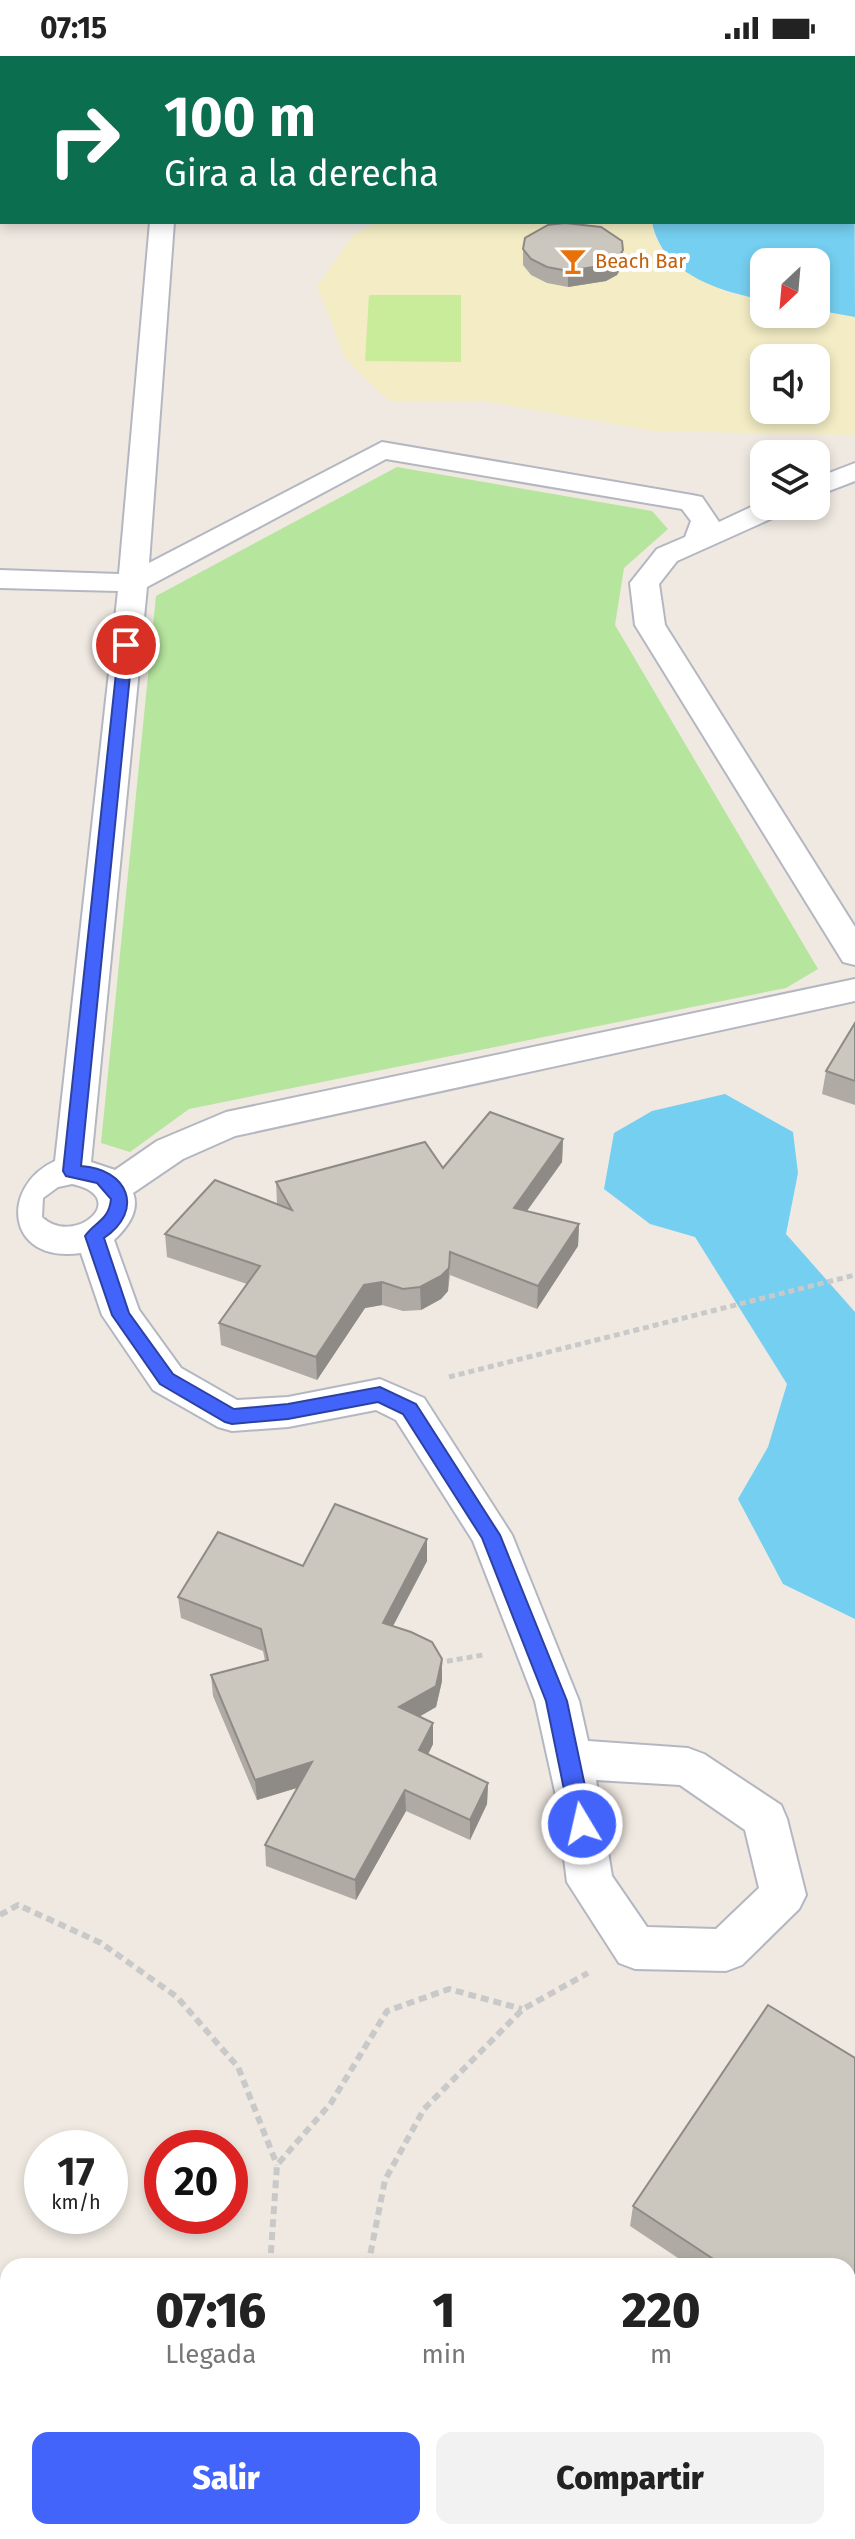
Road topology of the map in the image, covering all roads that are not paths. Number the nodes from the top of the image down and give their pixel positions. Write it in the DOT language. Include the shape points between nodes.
graph roads {
  1 [pos="162,224"];
  2 [pos="855,471"];
  3 [pos="830,482"];
  4 [pos="750,518"];
  5 [pos="697,542"];
  6 [pos="0,579"];
  7 [pos="133,583"];
  8 [pos="855,954"];
  9 [pos="855,990"];
  10 [pos="72,1171"];
  11 [pos="114,1188"];
  12 [pos="10,1209"];
  13 [pos="94,1236"];
  14 [pos="570,1759"];
  1 -- 7 [label="lane"];
  2 -- 3 [label="lane"];
  4 -- 5 [label="lane"];
  5 -- 7 [label="lane" via="705,521 692,503 382,450"];
  5 -- 8 [label="lane" via="667,555 644,583 650,625"];
  6 -- 7 [label="lane"];
  7 -- 10 [label="lane"];
  9 -- 11 [label="lane" via="226,1125 170,1150"];
  10 -- 11 [label="lane" via="89,1172"];
  10 -- 12 [label="lane" via="37,1183"];
  11 -- 13 [label="lane" via="119,1212"];
  12 -- 13 [label="lane" via="38,1235 55,1241"];
  13 -- 14 [label="lane" via="121,1315 167,1379 232,1416 288,1412 380,1394 410,1409 491,1535 557,1701"];
  14 -- 14 [label="lane" via="590,1882 635,1948 726,1950 783,1895 765,1819 688,1767"];
}
